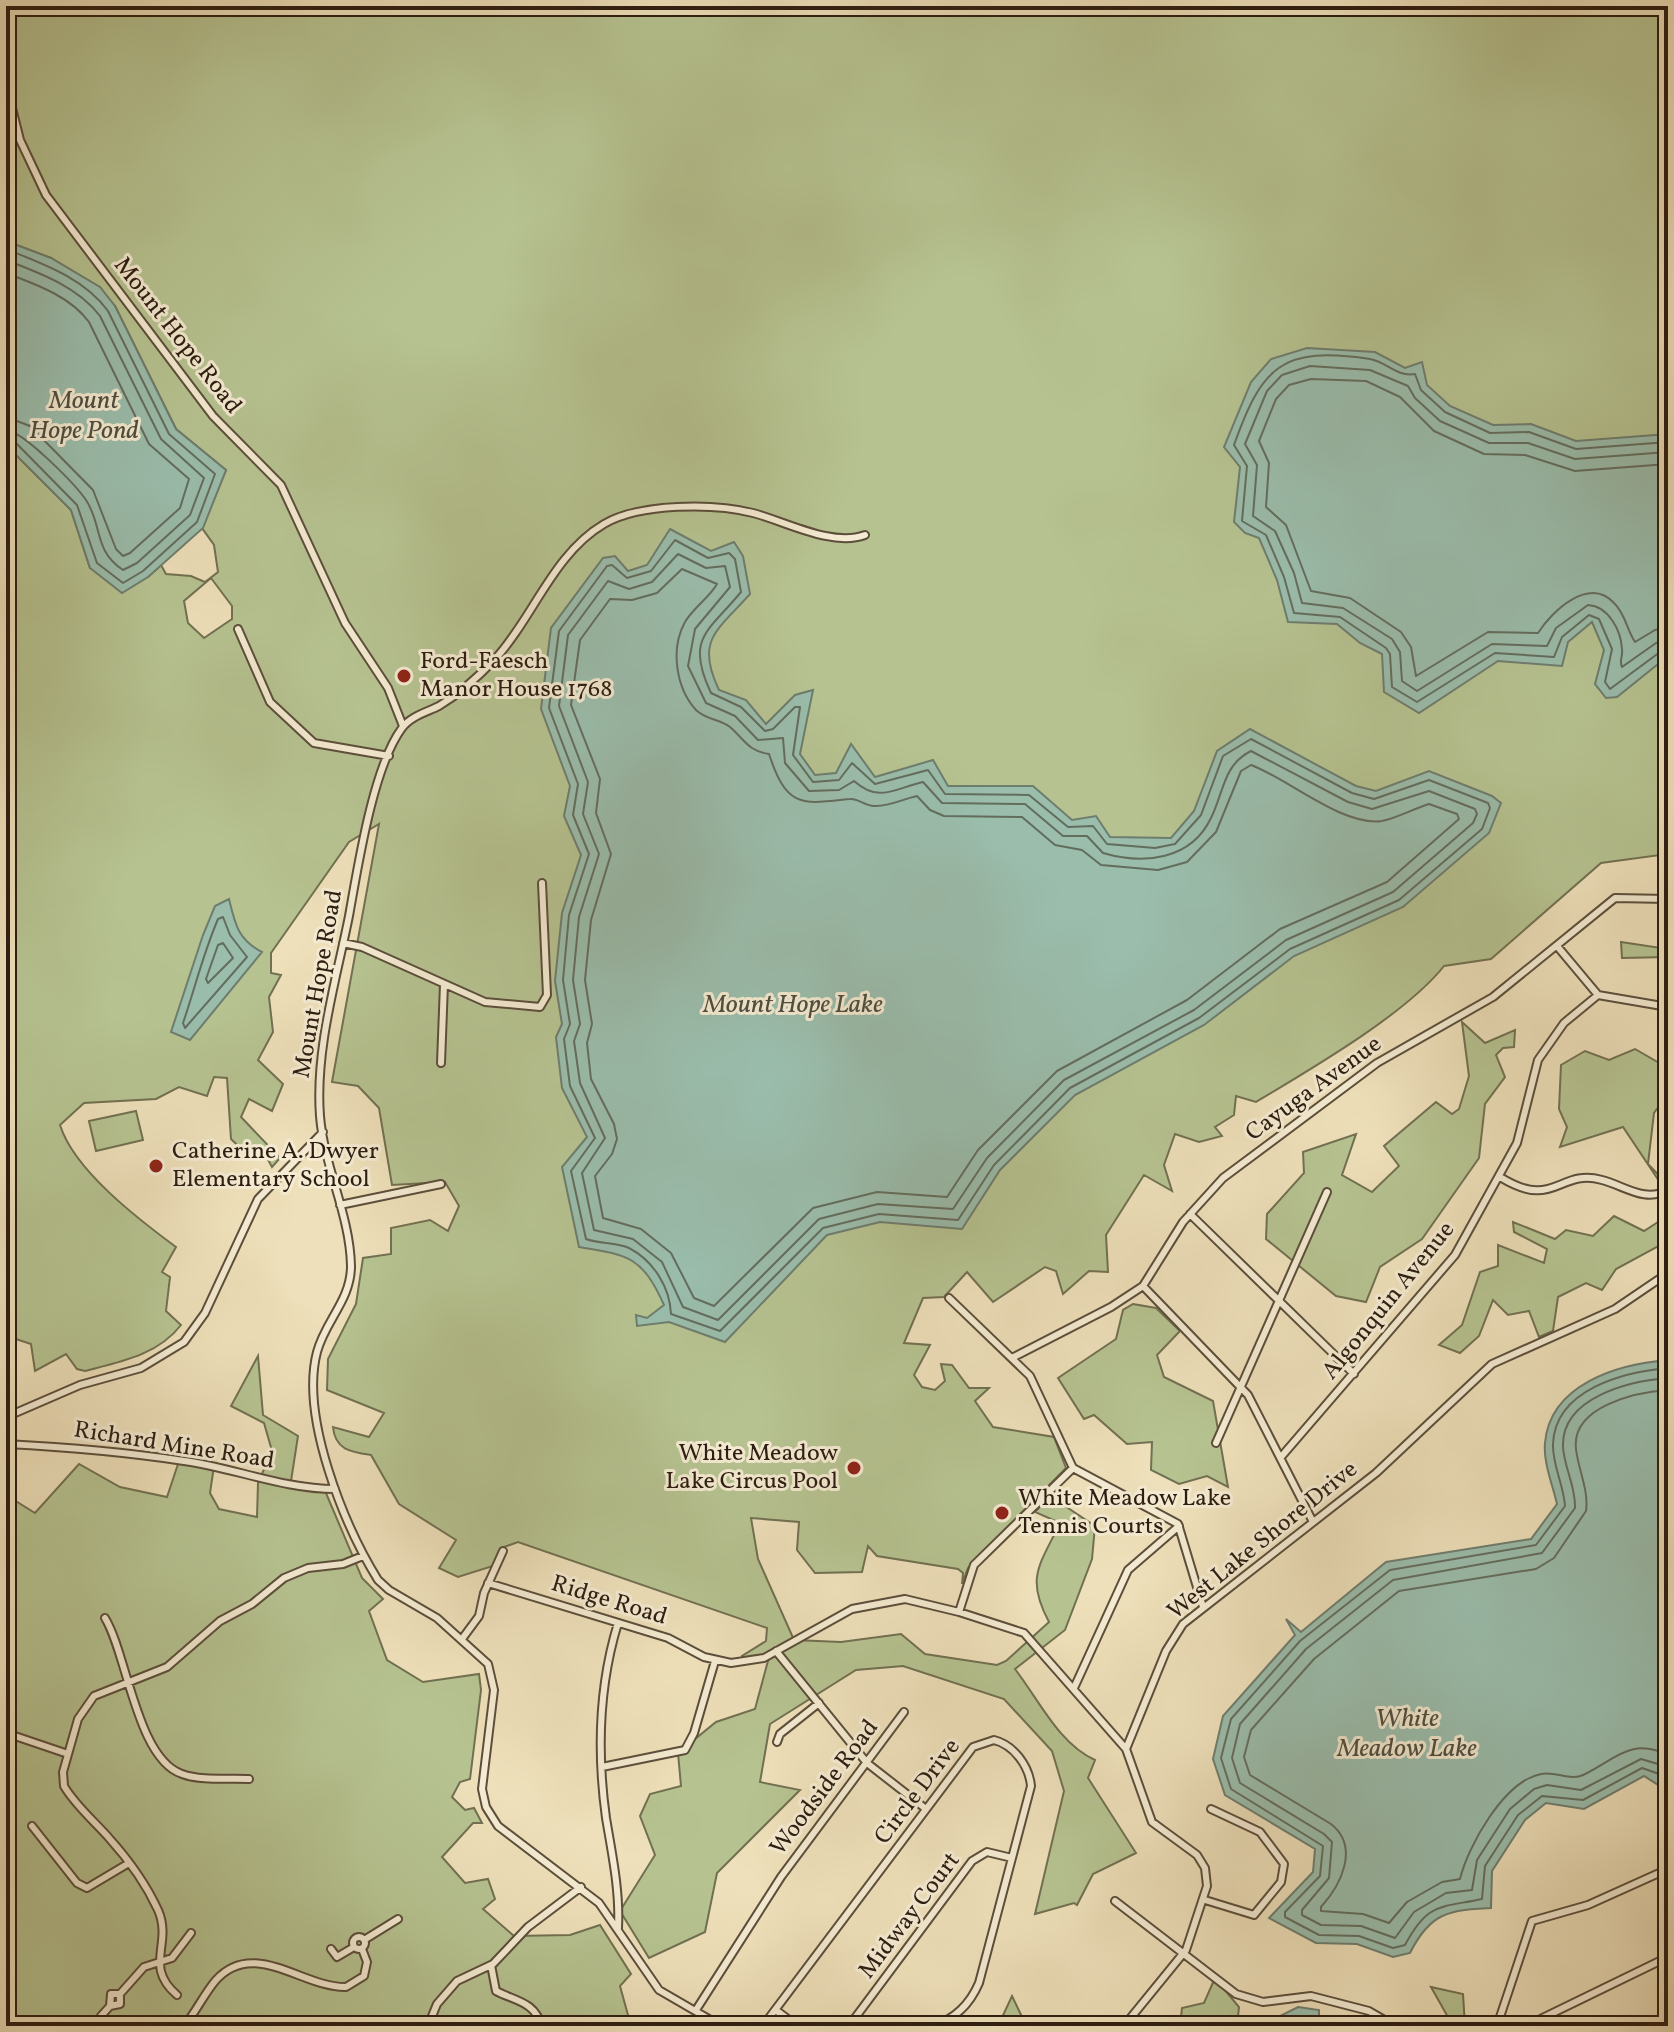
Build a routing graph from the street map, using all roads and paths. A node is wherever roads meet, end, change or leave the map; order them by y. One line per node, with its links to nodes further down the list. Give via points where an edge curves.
1 (6, 84): 4 (street, Mount Hope Road, via 20,140 46,195 213,416 281,485 345,623 388,688)
2 (865, 535): 4 (street, via 845,539 750,512 708,507 657,510 605,523 559,566 495,659 441,705)
3 (238, 629): 5 (street, via 270,702 314,743)
4 (403, 726): 5 (street, Mount Hope Road)
5 (389, 756): 8 (street, Mount Hope Road, via 365,830)
6 (542, 883): 10 (street, via 546,1001 540,1007 503,1007)
7 (1668, 899): 9 (street, Cayuga Avenue, via 1615,898)
8 (343, 943): 10 (street); 14 (street, Mount Hope Road, via 320,1067)
9 (1557, 946): 11 (street); 20 (street, Cayuga Avenue, via 1493,997 1361,1075 1223,1178)
10 (444, 984): 13 (street)
11 (1598, 995): 12 (street); 15 (street, Algonquin Avenue, via 1564,1023 1538,1060 1521,1132)
12 (1668, 1007)
13 (441, 1063)
14 (323, 1132): 19 (street, Mount Hope Road); 28 (street, via 258,1199 205,1313 184,1342 141,1368 80,1385)
15 (1500, 1177): 17 (street, via 1535,1193 1592,1178 1647,1196); 26 (street, Algonquin Avenue, via 1455,1255)
16 (441, 1184): 19 (street)
17 (1668, 1190)
18 (1327, 1192): 24 (street)
19 (340, 1205): 33 (street, Mount Hope Road, via 350,1278 319,1345 314,1374 317,1417)
20 (1190, 1214): 22 (street, Cayuga Avenue); 24 (street)
21 (1668, 1273): 34 (street, West Lake Shore Drive, via 1615,1309 1498,1360 1376,1473)
22 (1143, 1286): 25 (street, Cayuga Avenue); 27 (street)
23 (949, 1298): 25 (street)
24 (1279, 1300): 26 (street); 27 (street)
25 (1012, 1358): 32 (street, via 1035,1385)
26 (1354, 1374): 31 (street, Algonquin Avenue)
27 (1241, 1386): 29 (street); 31 (street)
28 (6, 1417)
29 (1216, 1443)
30 (6, 1444): 33 (street, Richard Mine Road, via 186,1461 244,1476)
31 (1281, 1457): 34 (street)
32 (1073, 1468): 35 (street); 40 (street, via 974,1565)
33 (335, 1489): 37 (street, Mount Hope Road)
34 (1313, 1522): 39 (street, West Lake Shore Drive)
35 (1179, 1526): 39 (street); 47 (street, via 1128,1570)
36 (503, 1551): 38 (street)
37 (363, 1556): 43 (street, Mount Hope Road, via 383,1586 429,1611); 46 (street, via 284,1578 220,1621 167,1667)
38 (488, 1583): 42 (street, Ridge Road); 43 (street, via 479,1616)
39 (1203, 1607): 52 (street, West Lake Shore Drive, via 1175,1633)
40 (959, 1612): 44 (street, via 905,1599 852,1609); 47 (street, via 1024,1633)
41 (105, 1618): 46 (street, via 116,1637)
42 (618, 1623): 45 (street, Ridge Road, via 668,1638); 55 (street, via 606,1671)
43 (462, 1639): 63 (street, Mount Hope Road, via 488,1664 493,1682 482,1780 486,1807 505,1834)
44 (776, 1651): 45 (street, via 754,1662); 48 (street)
45 (715, 1661): 55 (street, via 685,1750)
46 (127, 1682): 53 (street, via 104,1689 85,1706); 56 (street, via 139,1719 173,1771)
47 (1074, 1688): 52 (street)
48 (819, 1703): 51 (street); 54 (street)
49 (904, 1712): 54 (street, Woodside Road)
50 (6, 1733): 53 (street)
51 (777, 1742)
52 (1126, 1749): 64 (street, via 1152,1822 1201,1861 1207,1879)
53 (68, 1754): 61 (street, via 63,1779 70,1796)
54 (867, 1763): 57 (street); 80 (street, Woodside Road, via 775,1885)
55 (602, 1767): 69 (street)
56 (249, 1779)
57 (926, 1809): 60 (street, Circle Drive, via 973,1747 987,1740 1004,1742 1025,1766 1031,1786); 81 (street, Circle Drive)
58 (1211, 1809): 64 (street, via 1260,1832 1284,1864 1281,1882 1254,1915)
59 (32, 1826): 61 (street, via 77,1883 87,1888)
60 (1012, 1858): 83 (street, Midway Court, via 987,1852 972,1861); 92 (street, Circle Drive, via 974,1996 952,2018)
61 (129, 1863): 77 (street, via 159,1913)
62 (1668, 1869): 95 (street, via 1588,1905 1532,1921)
63 (581, 1887): 69 (street, Mount Hope Road); 78 (street, via 528,1927)
64 (1205, 1900): 75 (street)
65 (1115, 1901): 75 (street)
66 (376, 1919): 68 (street)
67 (398, 1919): 68 (street)
68 (382, 1929): 71 (street)
69 (618, 1929): 80 (street, Mount Hope Road, via 651,1983)
70 (191, 1933): 77 (street, via 172,1958)
71 (364, 1940): 72 (street, via 355,1938); 74 (street)
72 (354, 1947): 73 (street, via 337,1957); 74 (street)
73 (331, 1949)
74 (362, 1949): 84 (street, via 367,1962 364,1976 346,1987 261,1963 238,1965 216,1980)
75 (1184, 1953): 93 (street); 94 (street, via 1236,1994 1263,2002 1311,1996 1369,2011)
76 (1668, 1957): 96 (street)
77 (159, 1964): 79 (street, via 165,1985); 82 (street, via 144,1967 120,1994 120,2004)
78 (491, 1965): 85 (street, via 447,1990); 86 (street, via 496,1991 525,2002 539,2015)
79 (177, 1995)
80 (696, 2010): 87 (street, Mount Hope Road)
81 (777, 2011): 88 (street, Circle Drive); 89 (street)
82 (101, 2016)
83 (857, 2017): 90 (street, Midway Court); 91 (street)
84 (184, 2026)
85 (428, 2026)
86 (541, 2026)
87 (721, 2026)
88 (763, 2026)
89 (797, 2026)
90 (849, 2026)
91 (869, 2026)
92 (933, 2026)
93 (1124, 2026)
94 (1395, 2026)
95 (1497, 2026)
96 (1526, 2026)

